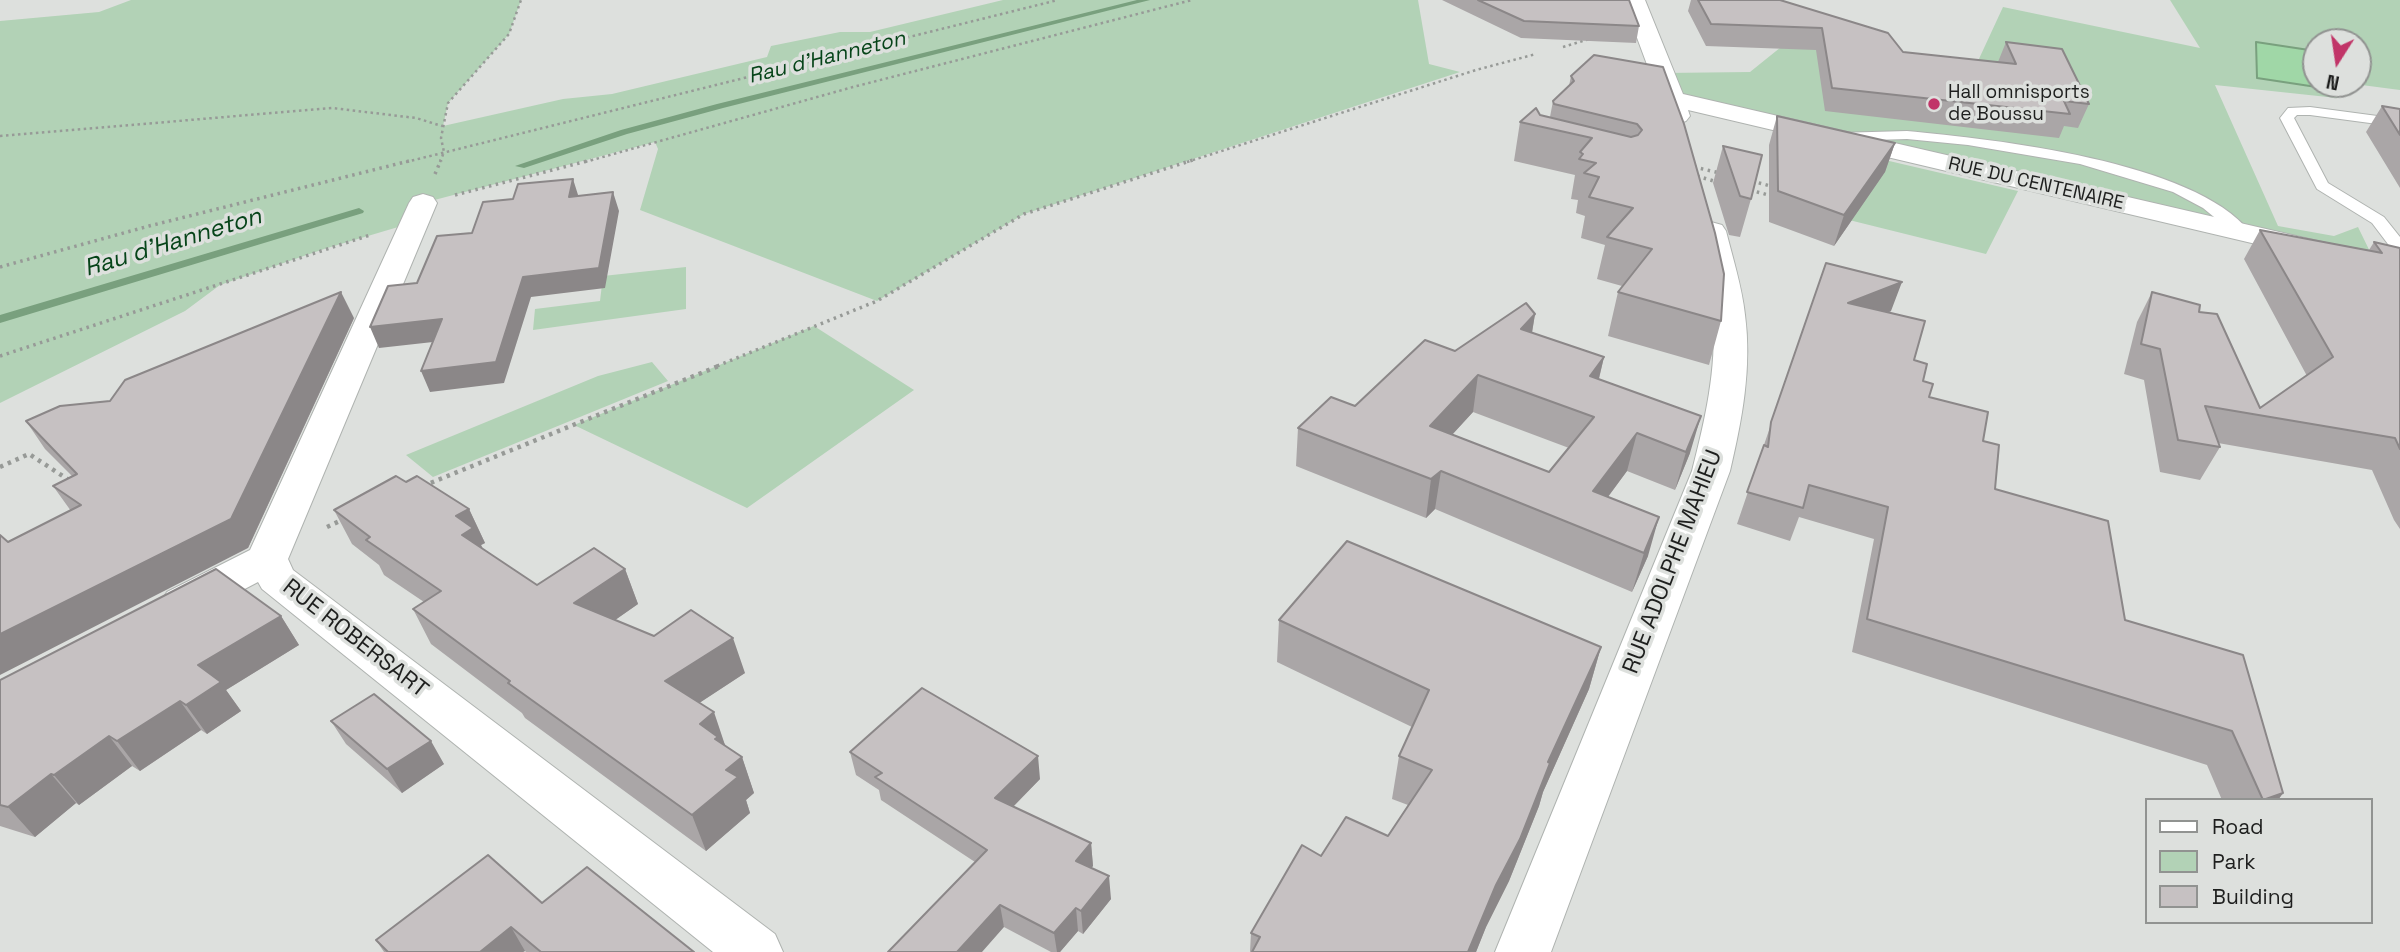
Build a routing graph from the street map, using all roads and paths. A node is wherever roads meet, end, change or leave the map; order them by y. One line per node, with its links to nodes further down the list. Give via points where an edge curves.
1 (521, 0): 9 (path, via 509,34 448,103)
2 (1058, 0): 11 (path)
3 (1192, 0): 16 (path, via 840,90)
4 (1640, 12): 5 (path); 7 (street, RUE ADOLPHE MAHIEU)
5 (1563, 47)
6 (1536, 54): 23 (path, via 1024,214 877,301)
7 (1672, 99): 19 (street, RUE DU CENTENAIRE); 28 (street, RUE ADOLPHE MAHIEU, via 1708,175 1730,317 1730,372 1721,433 1711,471)
8 (2400, 123): 17 (lane, via 2310,111 2293,111 2287,118 2322,186 2378,220)
9 (442, 126): 10 (path, via 416,118 332,108); 11 (path)
10 (0, 136)
11 (444, 152): 18 (path)
12 (1748, 180): 14 (path)
13 (1742, 189): 15 (path)
14 (1785, 190)
15 (1779, 198)
16 (419, 212): 20 (path, via 324,249); 25 (street, RUE ROBERSART)
17 (2400, 248)
18 (0, 267)
19 (2400, 269)
20 (0, 356)
21 (0, 467): 22 (path, via 29,454)
22 (75, 484)
23 (421, 487)
24 (344, 519): 25 (path)
25 (267, 559): 26 (street); 27 (street, RUE ROBERSART, via 277,579)
26 (143, 624)
27 (755, 952)
28 (1523, 952)

